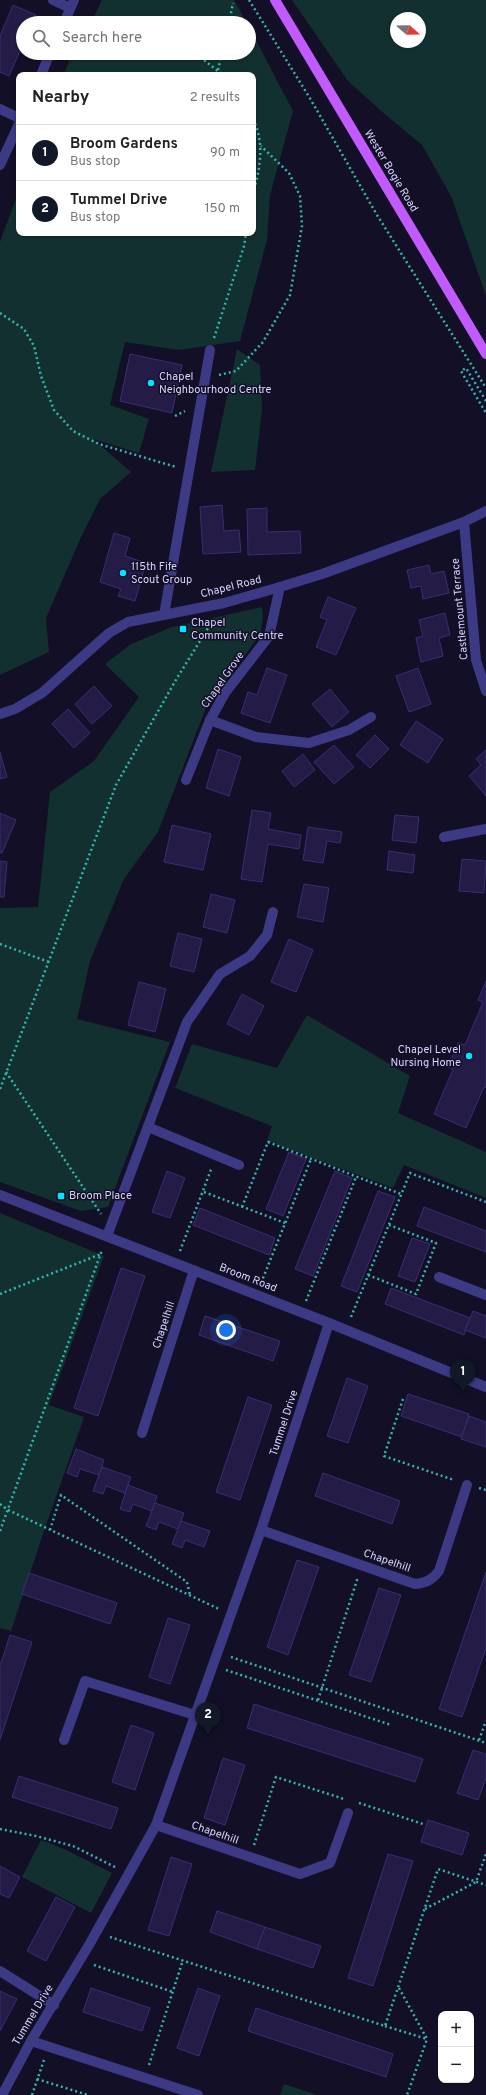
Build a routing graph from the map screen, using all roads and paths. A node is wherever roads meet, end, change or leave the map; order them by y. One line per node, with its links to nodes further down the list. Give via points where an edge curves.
1 (53, 0): 5 (street)
2 (249, 0): 25 (path, via 311,100 377,215)
3 (275, 0): 23 (main road, Wester Bogie Road)
4 (233, 3): 7 (path)
5 (72, 4): 6 (street)
6 (67, 16)
7 (230, 16)
8 (47, 60): 12 (street)
9 (204, 60): 11 (path)
10 (220, 60): 11 (path)
11 (218, 70)
12 (42, 72)
13 (0, 109): 14 (street)
14 (16, 117)
15 (256, 129): 17 (path)
16 (16, 130): 18 (street)
17 (261, 146): 19 (path, via 260,172); 24 (path, via 289,173 300,196 302,226 290,295 262,342 236,372)
18 (0, 165)
19 (256, 185)
20 (245, 236): 22 (path)
21 (0, 313): 28 (path, via 24,329 34,346 41,376 54,410 73,431 99,444)
22 (210, 350): 24 (street)
23 (486, 354)
24 (205, 378): 33 (street)
25 (486, 388)
26 (486, 401): 27 (path, via 466,368 461,371)
27 (486, 413)
28 (179, 467)
29 (486, 511): 30 (street, Chapel Road)
30 (464, 522): 31 (street, Chapel Road); 34 (street, Castlemount Terrace, via 476,660)
31 (280, 587): 32 (street, Chapel Road); 37 (street, Chapel Grove, via 269,636 225,693)
32 (224, 603): 33 (street, Chapel Road); 43 (path, via 176,678 116,785)
33 (164, 615): 35 (street, Chapel Road, via 128,622 109,633 42,693 15,709)
34 (486, 692)
35 (0, 714)
36 (371, 717): 37 (street, Chapel Grove, via 349,730 310,743 256,737)
37 (210, 720): 38 (street, Chapel Grove)
38 (186, 780)
39 (486, 828): 40 (street)
40 (444, 837)
41 (273, 912): 46 (street, via 267,935 250,956 220,974 187,1022)
42 (0, 944): 43 (path)
43 (49, 962): 44 (path)
44 (6, 1071): 45 (path); 58 (path)
45 (0, 1089)
46 (148, 1127): 47 (street); 58 (street)
47 (216, 1156): 49 (street); 51 (path)
48 (310, 1159): 50 (path); 55 (path, via 268,1142); 56 (path)
49 (239, 1165)
50 (356, 1177): 52 (path); 67 (path)
51 (204, 1192): 55 (path); 60 (path)
52 (401, 1194): 54 (path, via 410,1172); 57 (path)
53 (0, 1195): 58 (street, Broom Road)
54 (486, 1202)
55 (242, 1207): 56 (path)
56 (285, 1223): 65 (path)
57 (389, 1225): 62 (path); 62 (path, via 436,1243 416,1294)
58 (109, 1232): 59 (path); 60 (street, Broom Road)
59 (101, 1254): 64 (path); 76 (path)
60 (176, 1263): 61 (street, Broom Road)
61 (194, 1270): 65 (street, Broom Road); 72 (street, Chapelhill)
62 (368, 1275): 69 (path)
63 (438, 1277): 66 (street)
64 (0, 1294)
65 (256, 1294): 67 (street, Broom Road)
66 (486, 1295)
67 (302, 1312): 68 (street, Broom Road)
68 (329, 1322): 69 (street, Broom Road); 78 (street, Tummel Drive)
69 (346, 1329): 70 (street, Broom Road)
70 (486, 1387)
71 (403, 1399): 73 (path, via 384,1456)
72 (142, 1432)
73 (467, 1485): 74 (path); 80 (street, Chapelhill, via 439,1572 434,1578 415,1584)
74 (486, 1490)
75 (0, 1504): 76 (path)
76 (8, 1510): 77 (path); 79 (path)
77 (50, 1530): 81 (path); 81 (path, via 61,1495 187,1582)
78 (261, 1530): 80 (street, Chapelhill); 82 (street, Tummel Drive)
79 (0, 1531)
80 (362, 1566): 85 (path)
81 (190, 1595): 82 (path)
82 (231, 1615): 83 (street, Tummel Drive)
83 (217, 1653): 84 (street, Tummel Drive); 85 (path)
84 (213, 1665): 86 (path); 87 (street, Tummel Drive)
85 (322, 1688): 86 (path); 91 (path)
86 (318, 1700): 89 (path)
87 (195, 1715): 90 (street, via 85,1681); 97 (street, Tummel Drive)
88 (486, 1721): 91 (path)
89 (391, 1725)
90 (64, 1740)
91 (479, 1740): 92 (path)
92 (486, 1743)
93 (345, 1799): 100 (path, via 276,1777)
94 (352, 1801): 96 (path)
95 (348, 1813): 100 (street, Chapelhill, via 330,1863 300,1874)
96 (423, 1824)
97 (156, 1825): 100 (street, Chapelhill); 101 (street, Tummel Drive)
98 (0, 1830): 101 (path, via 73,1846)
99 (486, 1854): 102 (path)
100 (250, 1857)
101 (130, 1874): 105 (street, Tummel Drive)
102 (476, 1882): 103 (path); 104 (path); 104 (path, via 438,1869)
103 (486, 1885)
104 (424, 1910): 109 (path)
105 (96, 1933): 106 (street, Tummel Drive); 107 (path)
106 (80, 1960): 110 (path); 111 (street, Tummel Drive)
107 (183, 1960): 110 (path); 112 (path)
108 (0, 1971): 111 (street)
109 (398, 1988): 112 (path); 113 (path)
110 (173, 1992): 116 (path)
111 (54, 2005): 114 (street, Tummel Drive)
112 (385, 2026): 113 (path)
113 (427, 2039): 122 (path)
114 (31, 2041): 115 (street); 118 (street, Tummel Drive)
115 (48, 2046): 116 (street); 117 (path)
116 (145, 2078): 121 (street)
117 (37, 2079): 119 (path); 120 (path)
118 (2, 2095)
119 (32, 2095)
120 (88, 2095)
121 (198, 2095)
122 (407, 2095)

